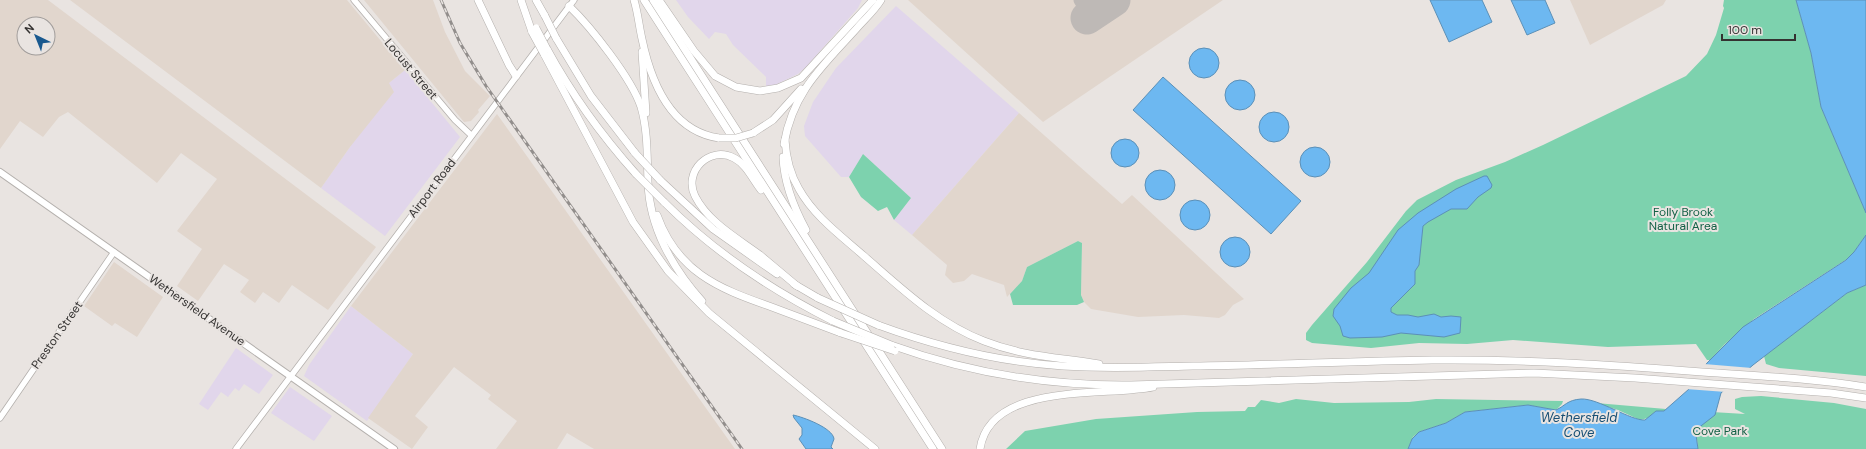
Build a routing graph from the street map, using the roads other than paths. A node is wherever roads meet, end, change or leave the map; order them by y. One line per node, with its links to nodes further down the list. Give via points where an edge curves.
1 (354, 0): 19 (main road, Locust Street, via 455,120)
2 (478, 0): 17 (highway)
3 (521, 0): 15 (highway, bridge)
4 (536, 0): 25 (highway, bridge, via 591,96 635,153 660,180 724,238)
5 (634, 0): 14 (highway)
6 (644, 0): 24 (highway)
7 (652, 0): 24 (highway)
8 (659, 0): 13 (highway, via 711,71 727,84 754,91 778,88 798,79)
9 (865, 0): 13 (highway)
10 (873, 0): 13 (highway)
11 (881, 0): 16 (highway)
12 (572, 3): 17 (main road, Airport Road); 18 (highway, via 631,86 641,107)
13 (853, 20)
14 (642, 40): 16 (highway, bridge, via 655,82 667,106 694,130 719,138 740,137 753,133 773,120); 18 (highway)
15 (545, 51): 26 (highway, via 625,209 650,248 694,300); 27 (highway, bridge, via 594,123 636,174 703,238 744,269 790,298)
16 (819, 70): 20 (highway, via 795,106 788,122)
17 (516, 76): 19 (main road, Airport Road)
18 (645, 129): 22 (highway)
19 (471, 135): 29 (main road, Airport Road)
20 (785, 140): 24 (highway, via 784,165 790,192 814,244); 28 (highway, via 788,164 794,179 813,209 932,313 975,338 1017,352)
21 (0, 172): 23 (main road, Wethersfield Avenue)
22 (648, 172): 26 (highway, via 653,217 674,265 702,301); 27 (highway, bridge, via 655,210 664,230 677,251 698,274 734,294 890,351)
23 (114, 252): 29 (main road, Wethersfield Avenue); 33 (main road, Preston Street)
24 (820, 266): 25 (highway, via 803,252 739,161 718,154 702,160 695,169 692,182 694,195 702,206 720,225); 37 (highway); 38 (highway)
25 (797, 286): 28 (highway, bridge, via 878,325 937,345 997,358 1065,366)
26 (752, 348): 36 (highway)
27 (893, 348): 30 (highway, via 965,368 1040,381 1093,385)
28 (1120, 367): 31 (highway, via 1487,360 1567,362)
29 (291, 376): 34 (main road, Airport Road); 35 (main road, Wethersfield Avenue)
30 (1172, 383): 32 (highway, via 1507,373 1572,374); 39 (highway, via 1143,390 1048,396 1026,402 1008,411 993,423 985,434)
31 (1866, 387)
32 (1866, 398)
33 (0, 418)
34 (236, 449)
35 (394, 449)
36 (875, 449)
37 (934, 449)
38 (942, 449)
39 (980, 449)

